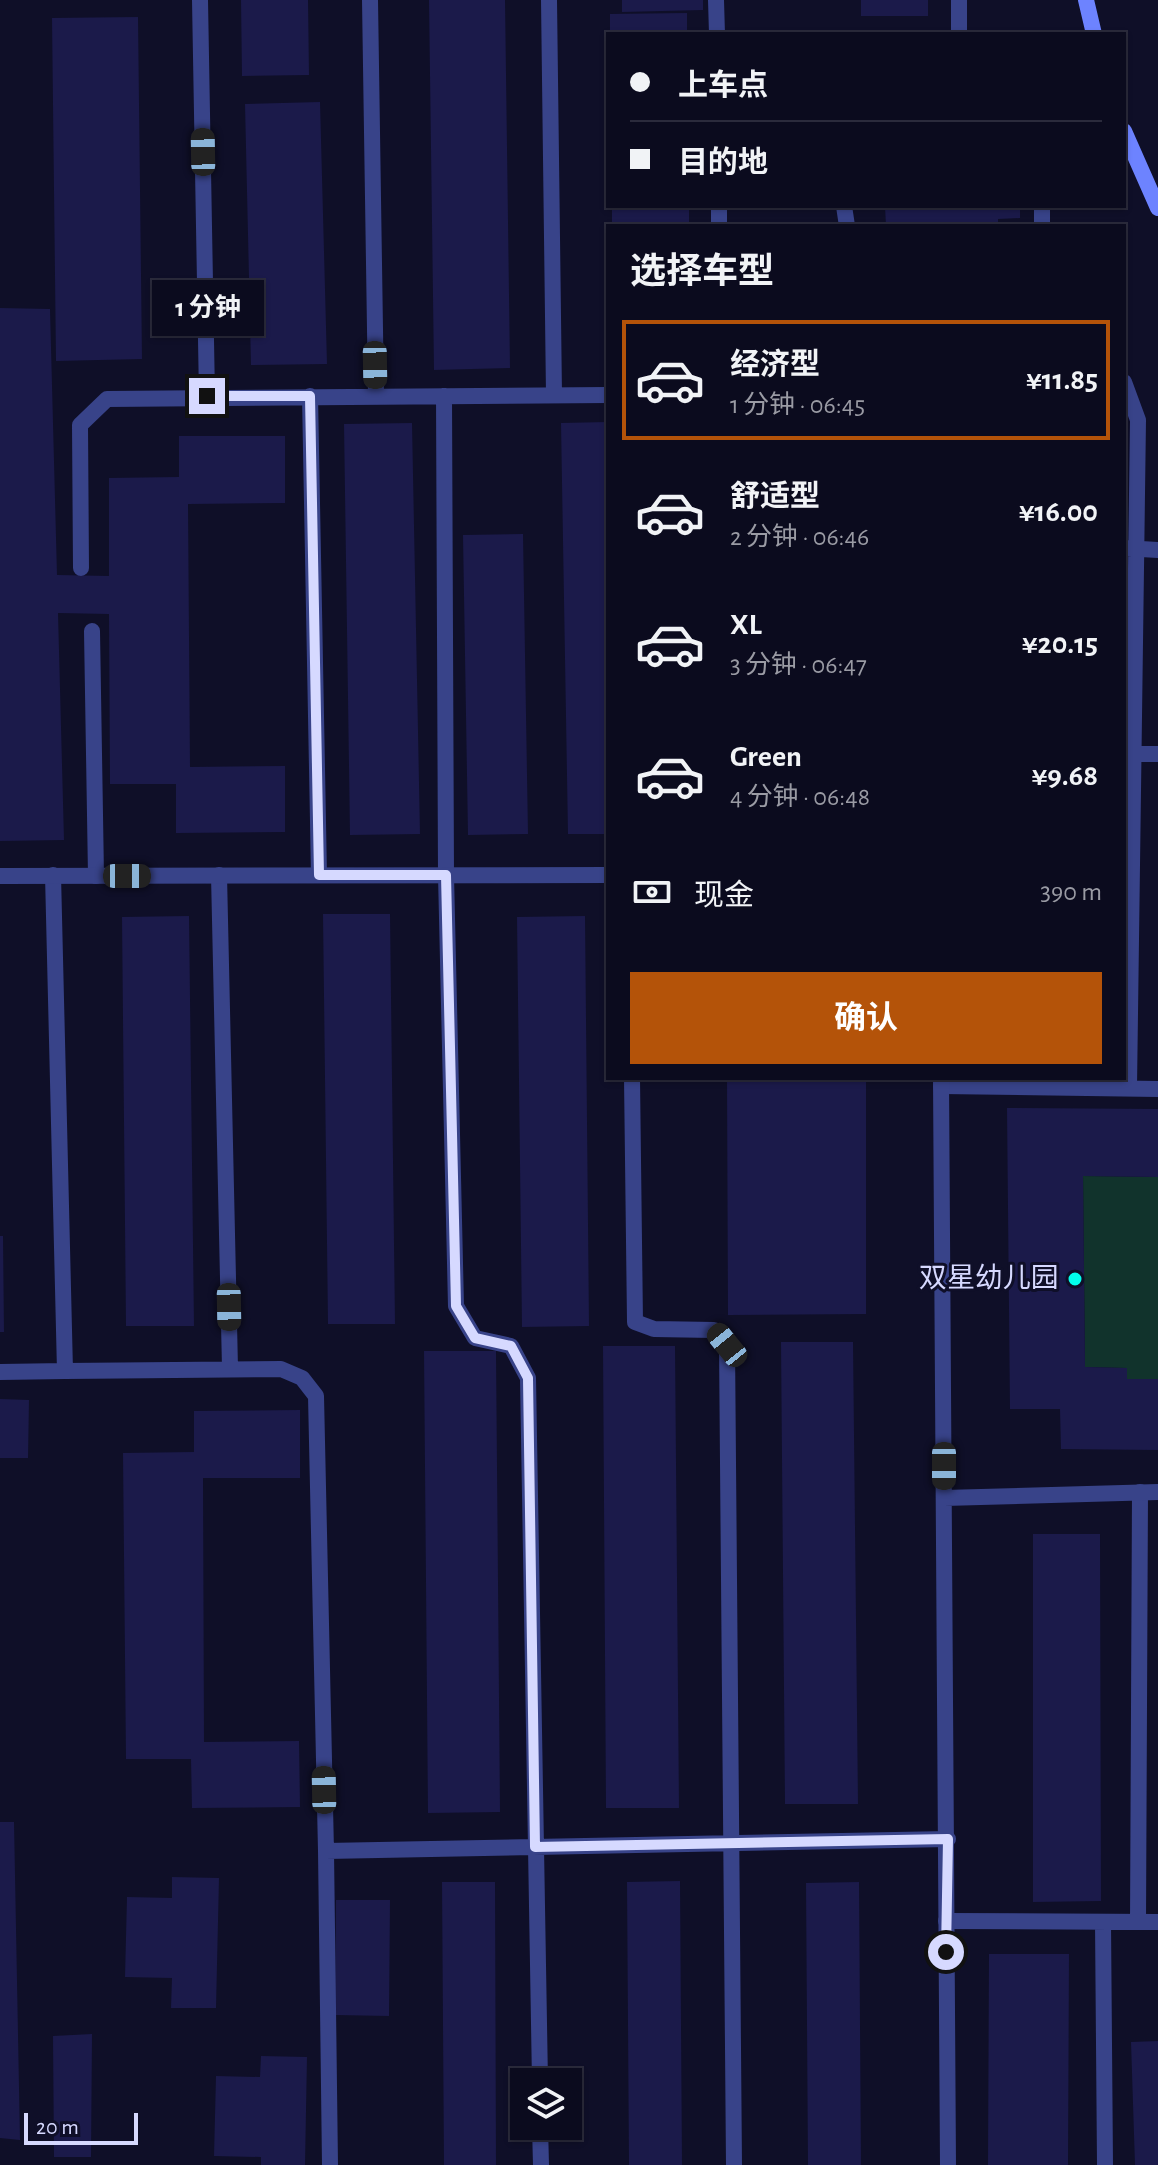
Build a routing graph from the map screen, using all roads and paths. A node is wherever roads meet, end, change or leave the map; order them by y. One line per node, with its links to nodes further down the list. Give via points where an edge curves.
1 (200, 0): 16 (street)
2 (370, 0): 13 (street)
3 (549, 0): 14 (street)
4 (716, 0): 7 (street)
5 (959, 0): 8 (street)
6 (1086, 0): 9 (street)
7 (717, 32)
8 (959, 32)
9 (1094, 32)
10 (1126, 136): 11 (street)
11 (1158, 208)
12 (1126, 387): 19 (street, via 1138,420)
13 (376, 395): 17 (street); 18 (street)
14 (554, 395): 15 (street); 18 (street)
15 (606, 395)
16 (207, 396): 17 (street); 21 (street, via 107,399 80,425)
17 (310, 396): 27 (street)
18 (444, 396): 28 (street)
19 (1130, 548): 20 (street); 23 (street)
20 (1158, 550)
21 (81, 568)
22 (92, 631): 31 (street)
23 (1133, 754): 24 (street); 34 (street)
24 (1158, 754)
25 (53, 875): 30 (street); 31 (street); 37 (street)
26 (219, 875): 27 (street); 31 (street); 36 (street)
27 (319, 875): 28 (street)
28 (446, 875): 29 (street); 44 (street, via 456,1306 475,1338 511,1346 528,1378)
29 (606, 875)
30 (0, 876)
31 (96, 876)
32 (632, 1080): 43 (street, via 635,1322 654,1329 714,1330 727,1345)
33 (941, 1082): 34 (street); 41 (street)
34 (1129, 1088): 35 (street)
35 (1158, 1089)
36 (230, 1368): 37 (street); 45 (street, via 281,1369 302,1378 316,1396)
37 (65, 1371): 38 (street)
38 (0, 1372)
39 (1140, 1492): 40 (street); 41 (street); 48 (street)
40 (1158, 1492)
41 (944, 1498): 42 (street)
42 (948, 1839): 43 (street); 46 (street)
43 (730, 1844): 44 (street); 54 (street)
44 (535, 1847): 45 (street); 50 (street)
45 (326, 1851): 52 (street)
46 (946, 1921): 47 (street); 55 (street)
47 (1103, 1922): 48 (street); 56 (street)
48 (1138, 1922): 49 (street)
49 (1158, 1922)
50 (540, 2068)
51 (540, 2140): 53 (street)
52 (330, 2165)
53 (541, 2165)
54 (734, 2165)
55 (948, 2165)
56 (1105, 2165)

